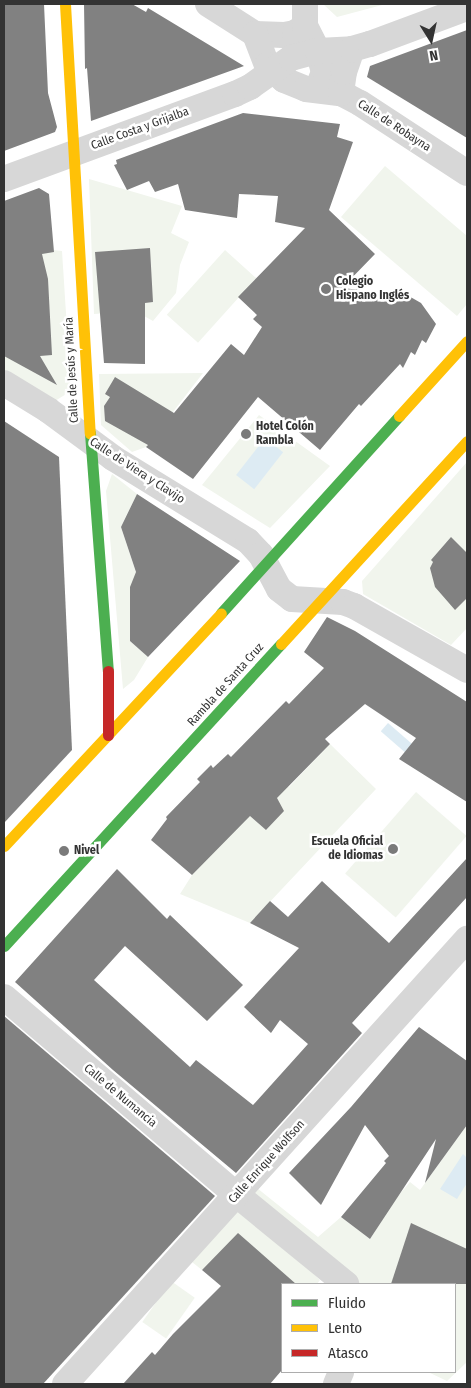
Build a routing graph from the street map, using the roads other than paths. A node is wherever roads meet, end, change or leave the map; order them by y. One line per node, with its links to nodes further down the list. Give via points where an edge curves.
1 (65, 4): 10 (main road, Calle de Jesús y María)
2 (208, 4): 5 (street)
3 (467, 8): 6 (street)
4 (305, 15): 5 (street, via 295,33 284,36); 7 (street)
5 (255, 34): 8 (street)
6 (352, 49): 7 (street); 9 (street, via 344,72)
7 (318, 51): 8 (street, Calle Costa y Grijalba, via 291,58); 9 (street)
8 (273, 71): 9 (street, Calle de Robayna, via 294,86); 10 (street, Calle Costa y Grijalba, via 235,94)
9 (329, 92): 11 (street, Calle de Robayna, via 360,103)
10 (73, 154): 12 (street, Calle Costa y Grijalba); 16 (main road, Calle de Jesús y María)
11 (467, 173)
12 (4, 179)
13 (467, 341): 17 (main road)
14 (4, 383): 16 (street, Calle de Viera y Clavijo, via 48,410)
15 (467, 441): 18 (main road, Rambla de Santa Cruz)
16 (90, 442): 17 (street, Calle de Viera y Clavijo, via 248,541); 20 (main road, Calle de Jesús y María, via 109,688)
17 (266, 563): 18 (street, Calle de Viera y Clavijo, via 283,593 298,601); 20 (main road)
18 (321, 601): 19 (street, Calle de Viera y Clavijo, via 354,606); 23 (main road, Rambla de Santa Cruz)
19 (467, 670)
20 (108, 735): 21 (main road)
21 (4, 846)
22 (467, 939): 25 (street, Calle Enrique Wolfson)
23 (4, 946)
24 (4, 996): 25 (street, Calle de Numancia)
25 (237, 1195): 26 (street, Calle de Numancia); 27 (street, Calle Enrique Wolfson)
26 (345, 1283)
27 (65, 1384)

